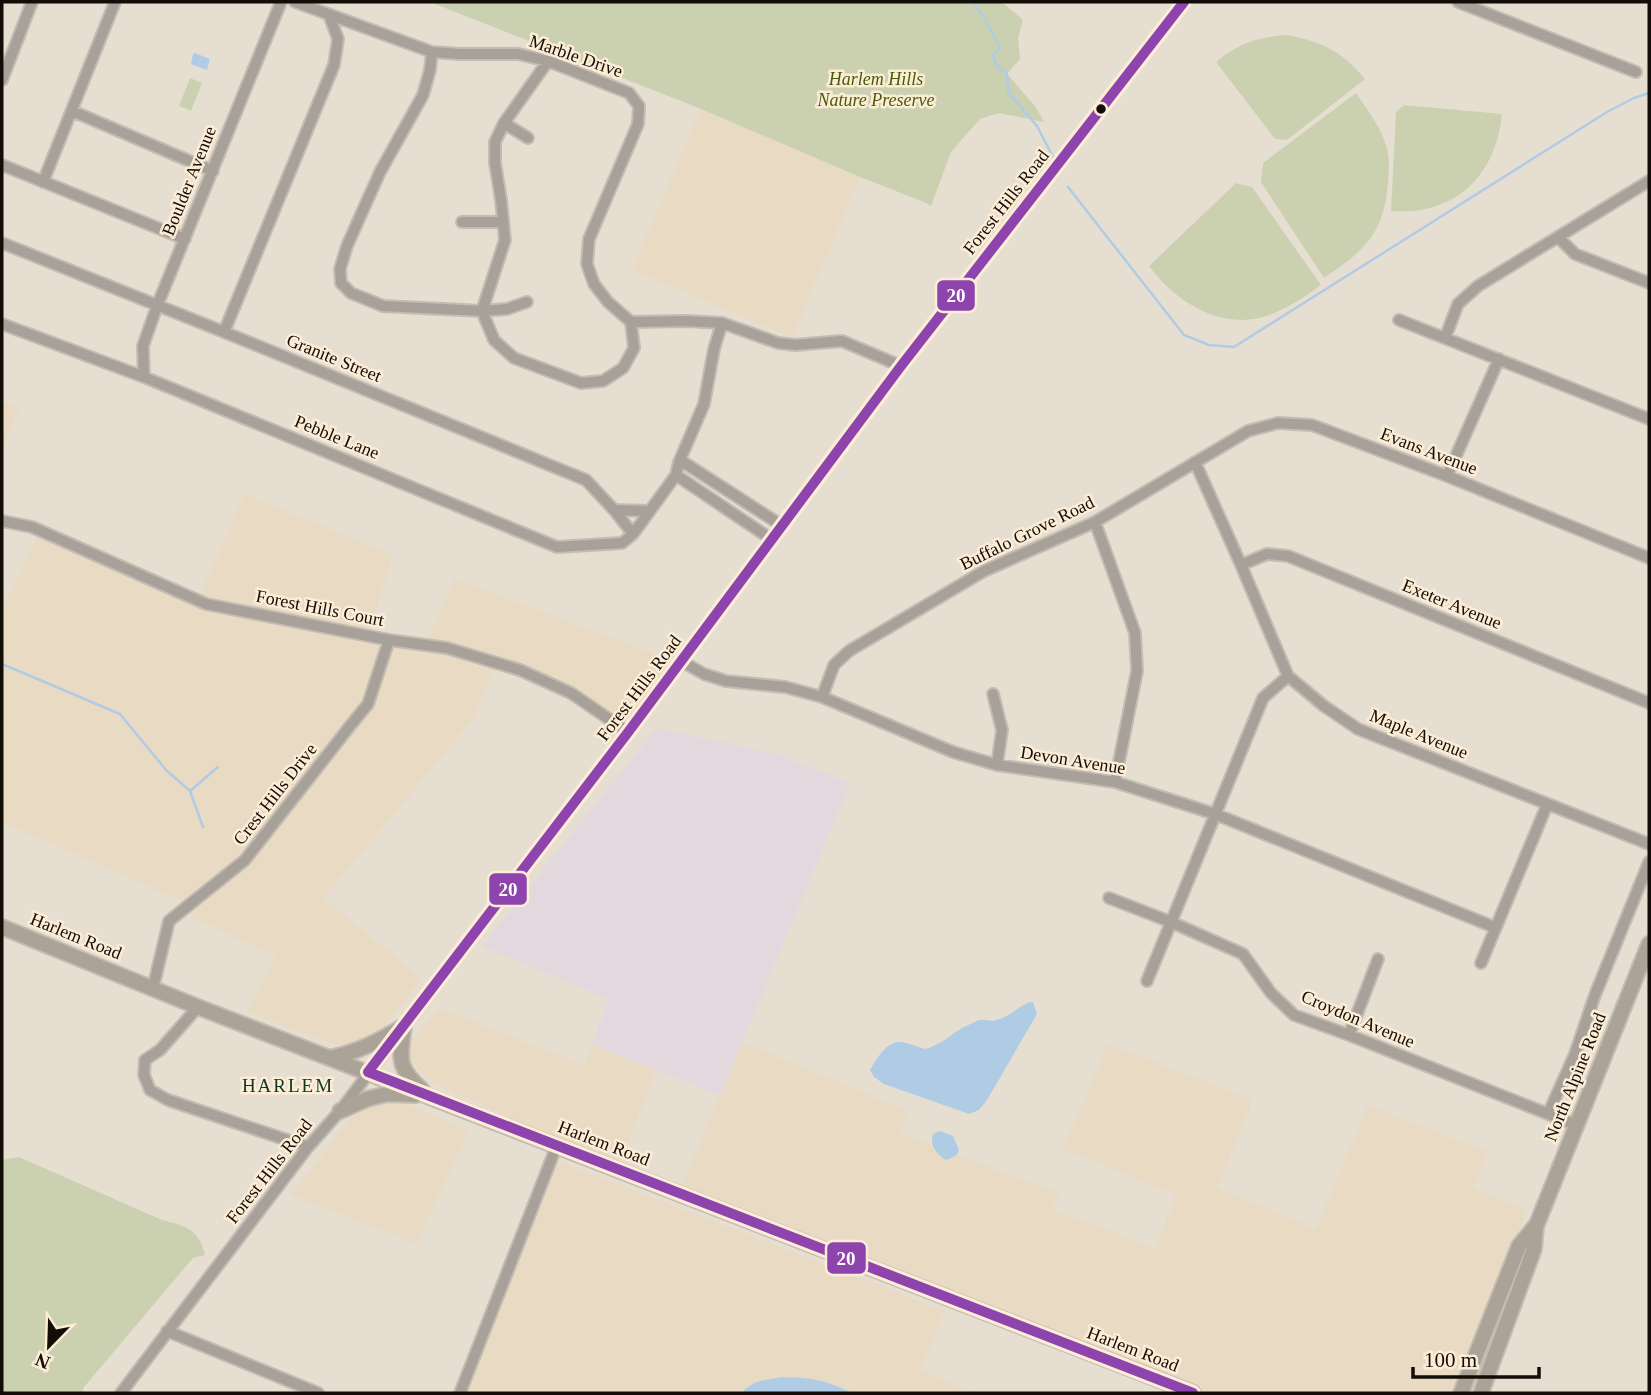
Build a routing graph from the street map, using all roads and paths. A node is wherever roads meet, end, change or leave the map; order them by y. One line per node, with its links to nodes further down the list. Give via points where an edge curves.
1 (32, 2): 12 (street)
2 (115, 2): 13 (street)
3 (281, 2): 17 (street, Boulder Avenue)
4 (295, 2): 8 (street, Marble Drive)
5 (1184, 2): 36 (street, Forest Hills Road)
6 (1458, 2): 7 (street)
7 (1473, 5): 11 (street)
8 (329, 15): 9 (street, Marble Drive); 33 (street, via 338,39 334,65)
9 (432, 52): 10 (street, Marble Drive, via 518,54); 28 (street, via 423,95 380,172 347,246 341,283 351,293 383,306)
10 (548, 61): 14 (street); 30 (street, Marble Drive, via 629,93 639,106 638,124 589,239 587,264 594,284)
11 (1636, 72)
12 (2, 80)
13 (72, 111): 17 (street); 18 (street)
14 (504, 123): 15 (street); 21 (street, via 495,142)
15 (528, 138)
16 (2, 165): 18 (street)
17 (213, 171): 23 (street, Boulder Avenue)
18 (43, 181): 23 (street)
19 (1649, 181): 22 (street)
20 (462, 222): 21 (street)
21 (503, 222): 28 (street, via 505,240)
22 (1558, 237): 25 (street, via 1576,254); 34 (street, via 1478,286 1458,304)
23 (185, 239): 27 (street, Boulder Avenue)
24 (2, 243): 27 (street, Granite Street)
25 (1649, 284)
26 (527, 302): 28 (street)
27 (157, 306): 33 (street, Granite Street); 37 (street, Boulder Avenue, via 144,346)
28 (482, 311): 30 (street, via 494,340 514,358 581,383 603,381 623,368 634,348)
29 (1399, 320): 34 (street)
30 (631, 322): 31 (street)
31 (722, 323): 36 (street, via 778,343 842,341); 39 (street, via 704,404)
32 (2, 324): 37 (street, Pebble Lane)
33 (224, 332): 43 (street, Granite Street, via 586,480)
34 (1445, 338): 35 (street)
35 (1499, 359): 38 (street); 42 (street)
36 (901, 366): 47 (street, Forest Hills Road)
37 (145, 377): 48 (street, Pebble Lane, via 557,547 622,543)
38 (1649, 419)
39 (680, 460): 41 (street); 47 (street)
40 (1195, 462): 42 (street, Evans Avenue, via 1248,431 1278,423 1312,425); 46 (street, Buffalo Grove Road); 51 (street, Maple Avenue)
41 (676, 475): 44 (street); 49 (street)
42 (1447, 476): 50 (street, Evans Avenue)
43 (614, 510): 44 (street); 48 (street, Granite Street)
44 (649, 511): 48 (street)
45 (2, 521): 52 (street, Forest Hills Court, via 32,527 206,604)
46 (1095, 522): 56 (street, Buffalo Grove Road, via 984,571 849,651 834,665); 60 (street, via 1135,633 1137,671)
47 (781, 525): 49 (street, Forest Hills Road)
48 (633, 534)
49 (771, 539): 53 (street, Forest Hills Road)
50 (1649, 558)
51 (1241, 565): 54 (street, Maple Avenue); 57 (street, Exeter Avenue, via 1267,554 1288,556)
52 (389, 640): 58 (street, Forest Hills Court, via 447,648 520,670 571,693); 73 (street, Crest Hills Drive, via 368,704 312,776 245,860 169,921)
53 (681, 661): 56 (street, Devon Avenue, via 726,681 785,687); 58 (street, Forest Hills Road)
54 (1288, 676): 61 (street, Maple Avenue, via 1359,729); 62 (street, via 1264,698)
55 (993, 694): 59 (street, via 1002,730)
56 (822, 697): 59 (street, Devon Avenue, via 953,752)
57 (1649, 703)
58 (628, 732): 75 (street, Forest Hills Road)
59 (997, 765): 60 (street, Devon Avenue)
60 (1115, 782): 62 (street, Devon Avenue)
61 (1547, 805): 63 (street, Maple Avenue); 68 (street)
62 (1215, 814): 66 (street); 68 (street, Devon Avenue)
63 (1649, 844)
64 (1649, 862): 81 (street)
65 (1109, 898): 66 (street, Croydon Avenue)
66 (1171, 922): 72 (street); 76 (street, Croydon Avenue, via 1243,954 1271,993 1294,1015)
67 (2, 927): 73 (main road, Harlem Road)
68 (1494, 927): 71 (street)
69 (1649, 944): 82 (main road, North Alpine Road)
70 (1378, 960): 76 (street)
71 (1481, 962)
72 (1147, 981)
73 (153, 988): 74 (main road, Harlem Road)
74 (198, 1007): 77 (main road, Harlem Road); 84 (street, via 160,1050 145,1060 150,1090)
75 (404, 1026): 77 (main road, via 374,1044); 78 (street, Forest Hills Road); 79 (main road, via 403,1068)
76 (1349, 1035): 81 (street, Croydon Avenue)
77 (329, 1058): 78 (main road, Harlem Road)
78 (368, 1072): 79 (main road, Harlem Road); 80 (street, Forest Hills Road)
79 (428, 1095): 80 (main road, via 387,1094); 83 (main road, Harlem Road)
80 (340, 1111): 84 (street, Forest Hills Road)
81 (1548, 1114): 82 (street, Croydon Avenue)
82 (1576, 1125): 85 (main road, North Alpine Road)
83 (557, 1145): 89 (street); 90 (main road, Harlem Road)
84 (308, 1147): 86 (street, Forest Hills Road)
85 (1536, 1224): 91 (main road, North Alpine Road, via 1519,1247); 92 (main road, North Alpine Road, via 1534,1249)
86 (167, 1331): 87 (street, Forest Hills Road); 88 (street)
87 (121, 1393)
88 (318, 1393)
89 (460, 1393)
90 (1193, 1393)
91 (1461, 1393)
92 (1481, 1393)

